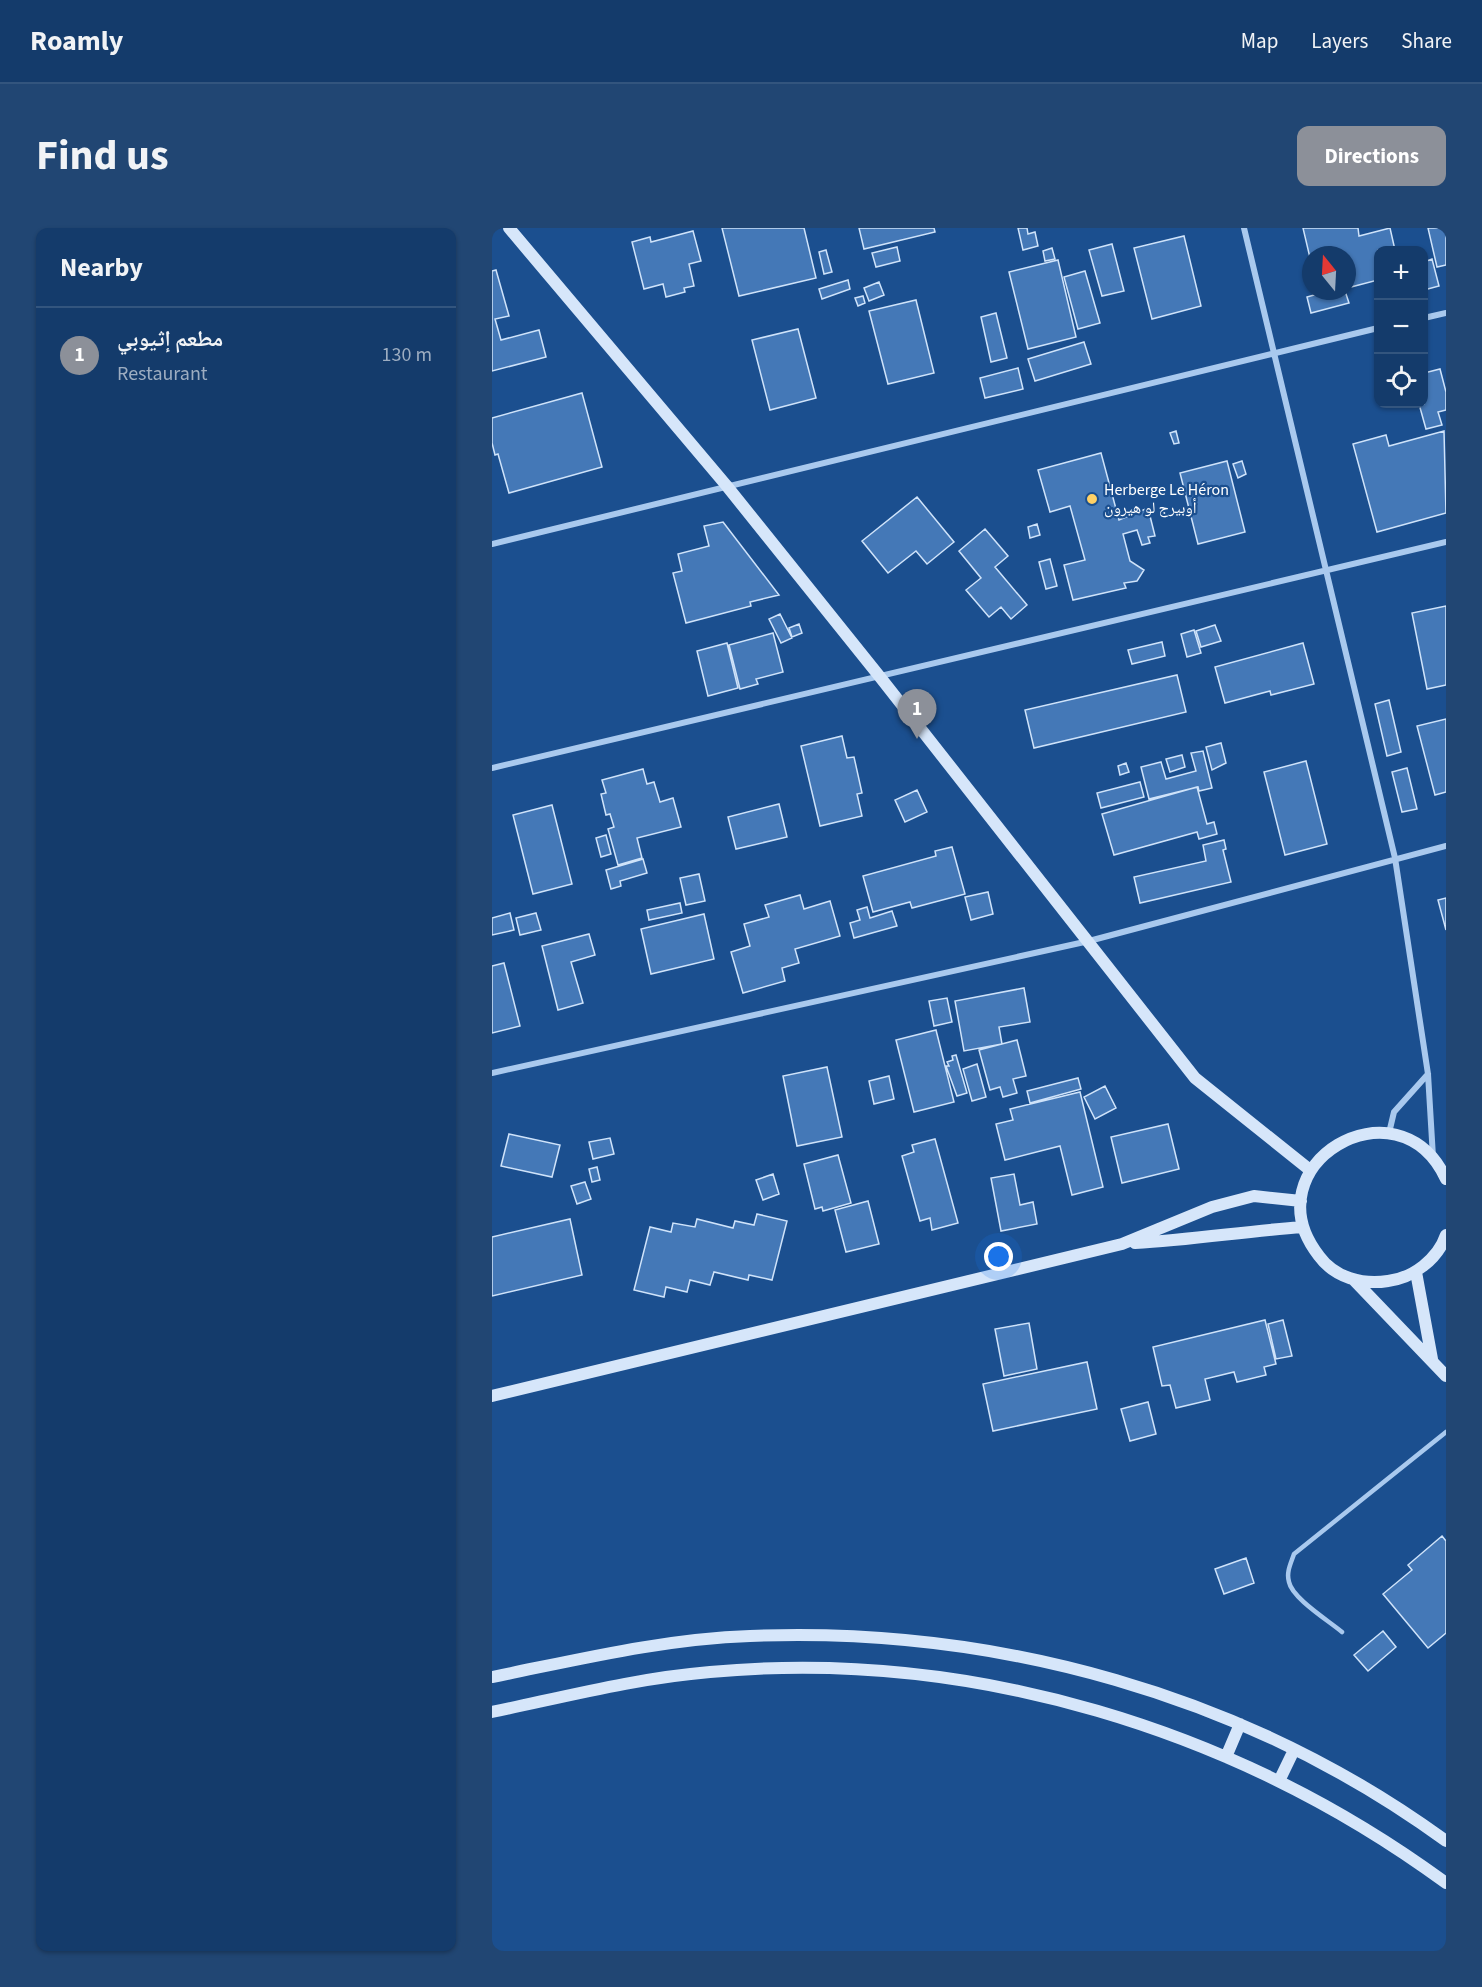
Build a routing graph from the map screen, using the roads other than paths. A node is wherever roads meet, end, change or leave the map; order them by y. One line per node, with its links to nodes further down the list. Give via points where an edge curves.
1 (509, 228): 7 (street)
2 (1244, 228): 6 (street)
3 (1446, 313): 4 (street)
4 (1428, 317)
5 (1374, 329): 6 (street)
6 (1274, 352): 7 (street); 10 (street)
7 (726, 485): 9 (street); 11 (street)
8 (1446, 542): 10 (street)
9 (492, 544)
10 (1326, 570): 11 (street); 14 (street)
11 (880, 677): 12 (street); 15 (street)
12 (492, 768)
13 (1446, 846): 14 (street)
14 (1395, 858): 15 (street); 17 (street)
15 (1089, 941): 16 (street); 20 (street, via 1195,1078)
16 (492, 1073)
17 (1428, 1074): 18 (street, via 1394,1112); 19 (street)
18 (1389, 1133): 19 (street, via 1413,1141); 20 (street, via 1366,1133 1344,1139 1324,1152)
19 (1438, 1158): 21 (street)
20 (1311, 1170): 22 (street)
21 (1446, 1179)
22 (1301, 1201): 23 (street); 25 (street, via 1254,1196 1212,1207)
23 (1303, 1227): 25 (street, via 1198,1240); 27 (street, via 1322,1260)
24 (1446, 1235): 26 (street, via 1432,1258)
25 (1122, 1244): 30 (street)
26 (1416, 1272): 27 (street, via 1375,1283); 28 (street)
27 (1354, 1280): 28 (street)
28 (1433, 1360): 29 (street)
29 (1446, 1376)
30 (492, 1396)
31 (1446, 1432): 32 (lane, via 1294,1554 1288,1569 1289,1584)
32 (1342, 1632)
33 (492, 1677): 35 (street, via 641,1646 749,1636 857,1635 1041,1660 1117,1679)
34 (492, 1712): 37 (street, via 648,1679 710,1671 887,1671 988,1683 1047,1697 1161,1732)
35 (1240, 1724): 36 (street); 37 (street)
36 (1294, 1750): 38 (street); 39 (street)
37 (1226, 1757): 38 (street)
38 (1279, 1781): 40 (street, via 1362,1826)
39 (1446, 1841)
40 (1446, 1883)

